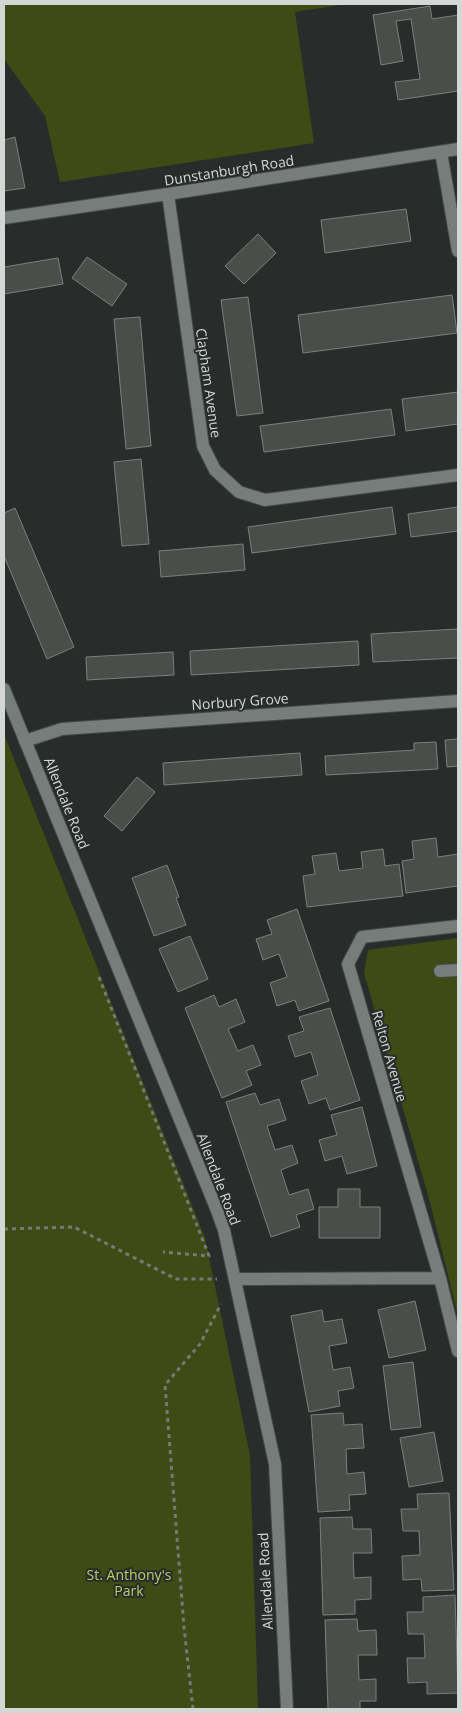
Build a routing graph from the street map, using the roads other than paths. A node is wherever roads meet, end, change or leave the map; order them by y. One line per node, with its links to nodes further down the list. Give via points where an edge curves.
1 (458, 149): 2 (street, Dunstanburgh Road)
2 (441, 152): 3 (street, Dunstanburgh Road); 5 (street)
3 (168, 194): 4 (street, Dunstanburgh Road); 6 (street, Clapham Avenue, via 203,446 215,470 239,492 265,500)
4 (4, 218)
5 (458, 251)
6 (458, 475)
7 (4, 689): 9 (street, Allendale Road)
8 (458, 701): 9 (street, Norbury Grove, via 62,729)
9 (25, 741): 14 (street, Allendale Road, via 216,1208)
10 (458, 926): 13 (street, Relton Avenue, via 362,937 348,964)
11 (458, 970): 12 (street)
12 (440, 971)
13 (440, 1278): 14 (street); 15 (street)
14 (235, 1279): 16 (street, Allendale Road, via 275,1464)
15 (458, 1351)
16 (286, 1709)

